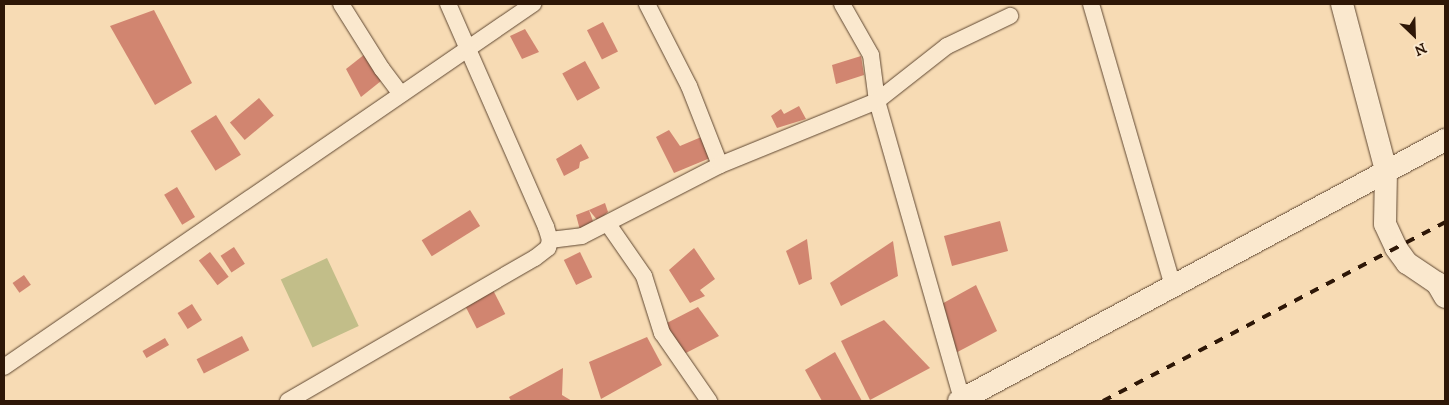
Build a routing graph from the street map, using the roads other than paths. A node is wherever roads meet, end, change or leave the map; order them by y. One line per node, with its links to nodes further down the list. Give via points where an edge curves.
1 (341, 4): 10 (street)
2 (448, 4): 9 (street)
3 (647, 4): 13 (street, via 689,86)
4 (842, 4): 11 (street, via 871,55)
5 (1091, 4): 17 (street)
6 (1342, 4): 14 (street)
7 (526, 6): 9 (street)
8 (1010, 16): 11 (street, via 947,46)
9 (469, 50): 10 (street); 16 (street)
10 (401, 94): 19 (street)
11 (877, 102): 13 (street); 20 (street)
12 (1445, 140): 14 (street)
13 (720, 165): 15 (street)
14 (1386, 171): 17 (street); 18 (street, via 1385,224 1396,248 1407,263 1437,283)
15 (608, 224): 16 (street, via 582,236); 22 (street, via 644,276 662,333)
16 (550, 240): 21 (street, via 548,248 535,258)
17 (1173, 286): 20 (street)
18 (1445, 297)
19 (4, 367)
20 (960, 400)
21 (288, 401)
22 (709, 401)

